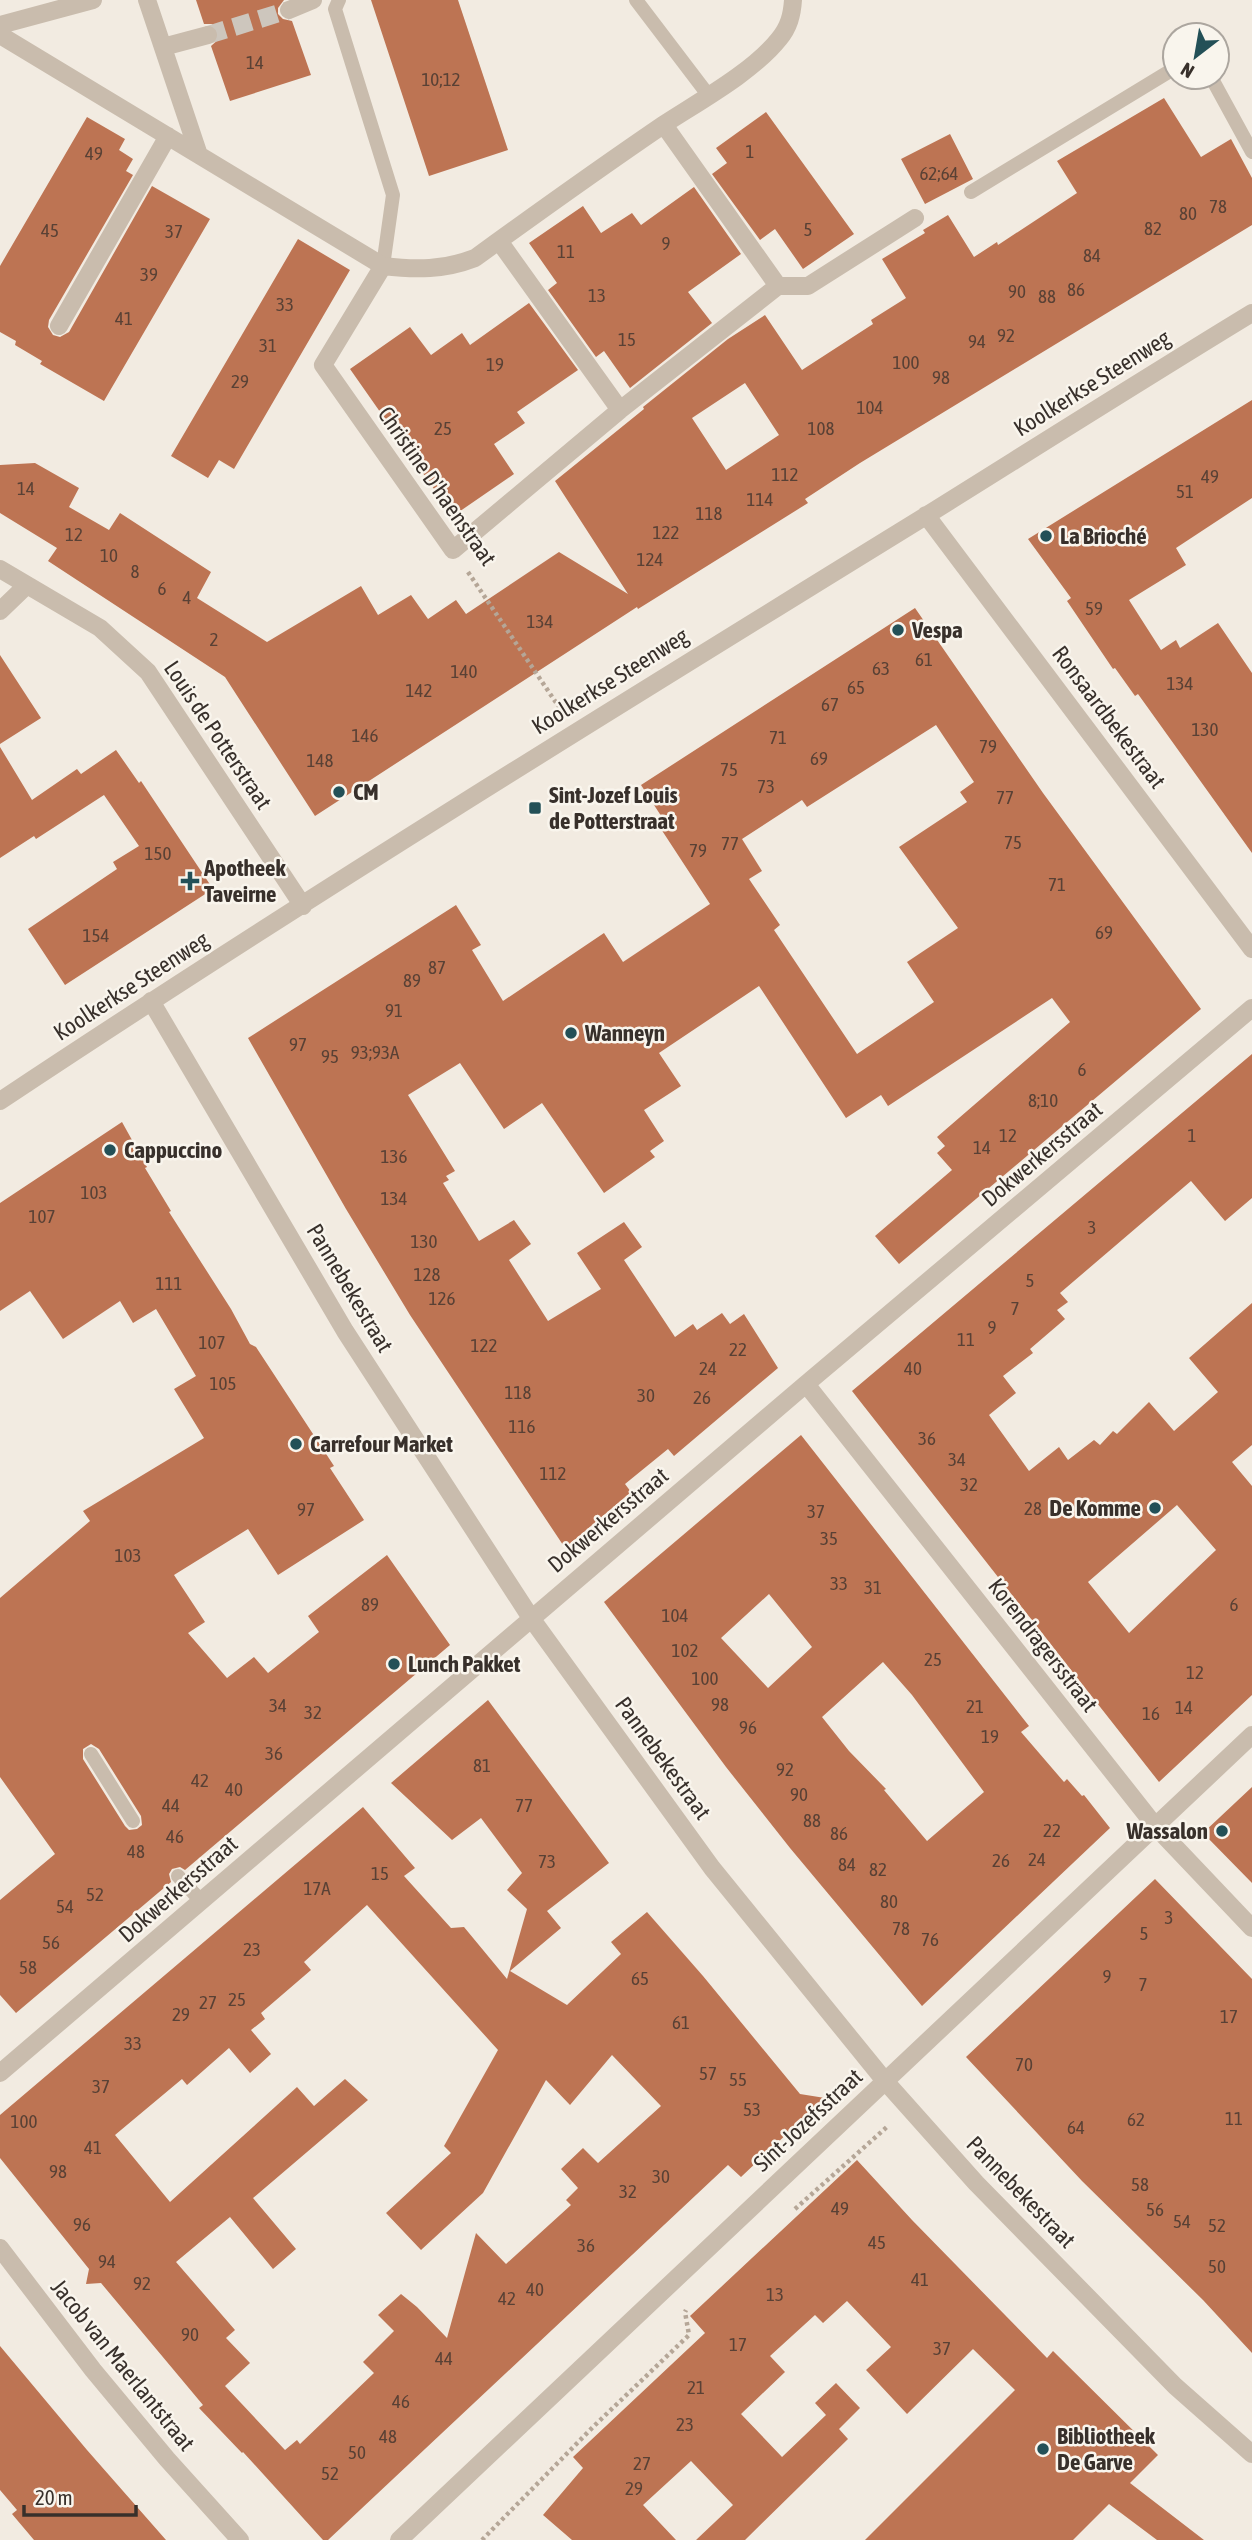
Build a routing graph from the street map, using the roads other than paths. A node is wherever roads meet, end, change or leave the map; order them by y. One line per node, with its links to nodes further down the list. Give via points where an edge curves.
1 (93, 0): 8 (street)
2 (147, 0): 11 (street)
3 (313, 0): 7 (street)
4 (340, 0): 22 (lane, via 335,9 393,195)
5 (636, 0): 14 (lane)
6 (793, 0): 14 (street, via 791,19 780,38)
7 (289, 10)
8 (0, 25)
9 (0, 35): 16 (street)
10 (208, 35): 11 (street)
11 (163, 47): 18 (street)
12 (1161, 77): 19 (lane)
13 (1219, 91): 17 (lane)
14 (709, 96): 15 (street)
15 (664, 125): 21 (street); 23 (street)
16 (168, 136): 18 (street); 25 (street)
17 (1252, 152)
18 (199, 155): 22 (street)
19 (971, 192)
20 (915, 218): 23 (street, via 808,286)
21 (499, 241): 22 (street, via 454,266); 26 (street)
22 (383, 266): 26 (street, Christine D'haenstraat, via 323,365 453,550)
23 (778, 286): 26 (street)
24 (1252, 313): 27 (street, Koolkerkse Steenweg)
25 (59, 326)
26 (620, 410)
27 (926, 515): 31 (street, Koolkerkse Steenweg, via 576,730); 32 (street, Ronsaardbekestraat)
28 (0, 569): 29 (street, Louis de Potterstraat)
29 (27, 585): 30 (street); 31 (street, Louis de Potterstraat, via 100,628 148,672)
30 (0, 611)
31 (303, 906): 33 (street, Koolkerkse Steenweg)
32 (1252, 948)
33 (151, 1001): 35 (street, Koolkerkse Steenweg); 37 (street, Pannebekestraat, via 345,1331)
34 (1252, 1008): 36 (street, Dokwerkersstraat)
35 (0, 1101)
36 (806, 1384): 37 (street, Dokwerkersstraat); 41 (street, Korendragersstraat)
37 (531, 1618): 43 (street, Dokwerkersstraat); 46 (street, Pannebekestraat, via 712,1868)
38 (1252, 1735): 41 (street, Sint-Jozefsstraat)
39 (91, 1754): 40 (lane)
40 (133, 1821)
41 (1156, 1827): 44 (street, Korendragersstraat); 46 (street, Sint-Jozefsstraat)
42 (178, 1876): 43 (lane)
43 (201, 1901): 45 (street, Dokwerkersstraat)
44 (1252, 1928)
45 (0, 2074)
46 (885, 2081): 48 (street, Pannebekestraat, via 976,2183 1175,2386); 50 (street, Sint-Jozefsstraat)
47 (0, 2248): 49 (street, Jacob van Maerlantstraat, via 166,2459)
48 (1252, 2454)
49 (240, 2540)
50 (399, 2540)

